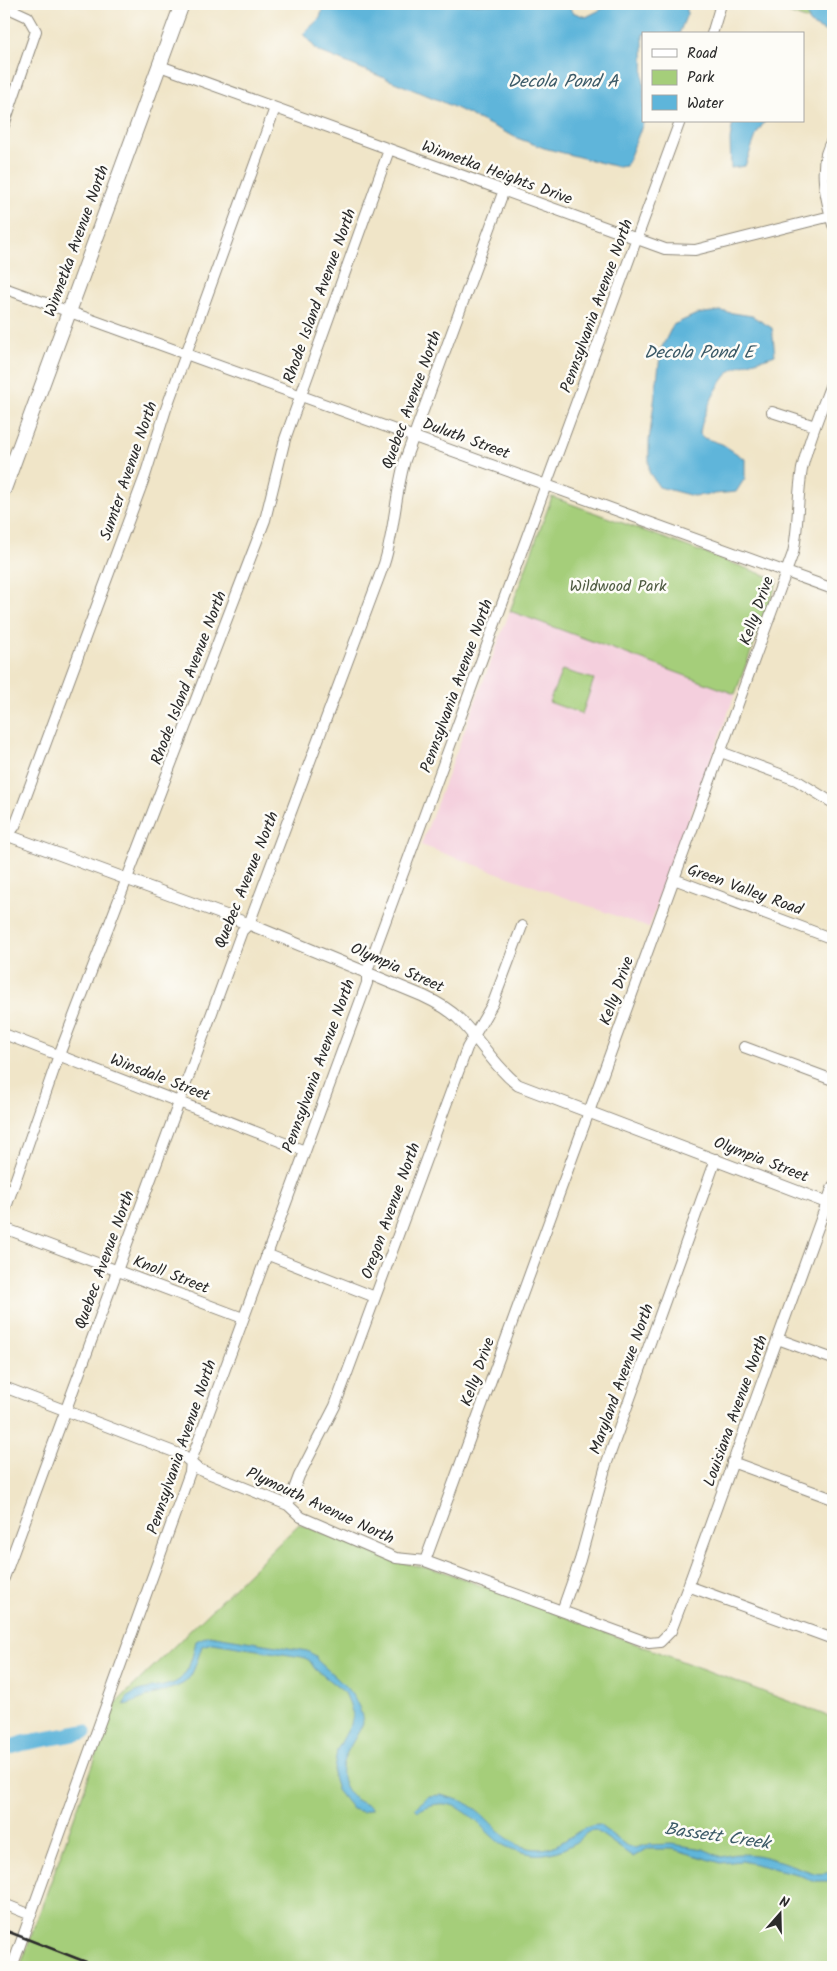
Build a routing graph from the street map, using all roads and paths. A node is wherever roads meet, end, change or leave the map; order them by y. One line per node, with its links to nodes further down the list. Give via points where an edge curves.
1 (182, 4): 5 (main road, Winnetka Avenue North)
2 (721, 4): 4 (street)
3 (4, 6): 8 (street, via 28,17 34,25 35,39)
4 (713, 32)
5 (160, 66): 6 (street, Winnetka Heights Drive); 15 (main road, Winnetka Avenue North)
6 (275, 108): 10 (street, Winnetka Heights Drive); 16 (street, Sumter Avenue North)
7 (680, 122): 13 (street, Pennsylvania Avenue North)
8 (4, 125)
9 (833, 139): 12 (street, via 825,157 824,171)
10 (389, 150): 11 (street, Winnetka Heights Drive); 18 (street, Rhode Island Avenue North)
11 (504, 190): 13 (street, Winnetka Heights Drive); 21 (street, Quebec Avenue North)
12 (832, 220): 13 (street, Winnetka Heights Drive, via 695,250 665,248)
13 (637, 239): 22 (street, Pennsylvania Avenue North)
14 (4, 288): 15 (street, Duluth Street)
15 (70, 312): 16 (street, Duluth Street); 23 (main road, Winnetka Avenue North)
16 (186, 354): 18 (street, Duluth Street); 28 (street, Sumter Avenue North, via 146,476 15,826)
17 (833, 379): 20 (street, Kelly Drive)
18 (300, 395): 21 (street, Duluth Street); 29 (street, Rhode Island Avenue North, via 285,439 265,520)
19 (772, 412): 20 (street)
20 (815, 426): 24 (street, Kelly Drive, via 802,469 798,531)
21 (414, 436): 22 (street, Duluth Street); 31 (street, Quebec Avenue North, via 399,480 390,545 384,564)
22 (547, 485): 24 (street, Duluth Street); 34 (street, Pennsylvania Avenue North)
23 (4, 489)
24 (787, 572): 25 (street, Duluth Street); 26 (street, Kelly Drive)
25 (833, 589)
26 (721, 752): 27 (street, via 796,780); 30 (street, Kelly Drive)
27 (833, 803)
28 (5, 837): 29 (street, Olympia Street)
29 (128, 880): 31 (street, Olympia Street); 38 (street, Rhode Island Avenue North)
30 (674, 880): 33 (street, Green Valley Road); 41 (street, Kelly Drive)
31 (249, 924): 34 (street, Olympia Street); 40 (street, Quebec Avenue North, via 242,931)
32 (522, 926): 36 (street, Oregon Avenue North, via 493,1003)
33 (833, 939)
34 (368, 972): 36 (street, Olympia Street, via 448,1010); 42 (street, Pennsylvania Avenue North)
35 (4, 1034): 38 (street, Winsdale Street)
36 (473, 1037): 41 (street, Olympia Street, via 518,1084); 50 (street, Oregon Avenue North)
37 (744, 1047): 39 (street)
38 (59, 1055): 40 (street, Winsdale Street); 46 (street, Rhode Island Avenue North)
39 (833, 1080)
40 (179, 1102): 42 (street, Winsdale Street); 49 (street, Quebec Avenue North)
41 (589, 1112): 43 (street, Olympia Street); 60 (street, Kelly Drive)
42 (305, 1151): 48 (street, Pennsylvania Avenue North)
43 (716, 1159): 45 (street, Olympia Street); 63 (street, Maryland Avenue North, via 606,1465 580,1560)
44 (833, 1186): 45 (street, Louisiana Avenue North)
45 (830, 1204): 52 (street, Louisiana Avenue North)
46 (4, 1213)
47 (4, 1228): 49 (street, Knoll Street)
48 (266, 1254): 50 (street); 51 (street, Pennsylvania Avenue North)
49 (117, 1270): 51 (street, Knoll Street); 55 (street, Quebec Avenue North)
50 (375, 1297): 59 (street, Oregon Avenue North, via 336,1406 299,1476)
51 (243, 1318): 56 (street, Pennsylvania Avenue North)
52 (778, 1339): 53 (street); 57 (street, Louisiana Avenue North)
53 (833, 1359)
54 (4, 1387): 55 (street, Plymouth Avenue North)
55 (65, 1410): 56 (street, Plymouth Avenue North, via 182,1455); 61 (street, Quebec Avenue North)
56 (191, 1462): 59 (street, Plymouth Avenue North, via 198,1469); 67 (street, Pennsylvania Avenue North, via 134,1634)
57 (732, 1462): 58 (street); 62 (street, Louisiana Avenue North)
58 (833, 1499)
59 (288, 1505): 60 (street, Plymouth Avenue North, via 301,1517 396,1558)
60 (425, 1561): 63 (street, Plymouth Avenue North)
61 (4, 1578)
62 (688, 1586): 64 (street); 65 (street, Louisiana Avenue North, via 671,1631)
63 (562, 1610): 65 (street, Plymouth Avenue North, via 649,1643)
64 (833, 1639)
65 (660, 1642)
66 (4, 1904): 67 (street)
67 (30, 1914): 68 (street, Pennsylvania Avenue North)
68 (12, 1967)

